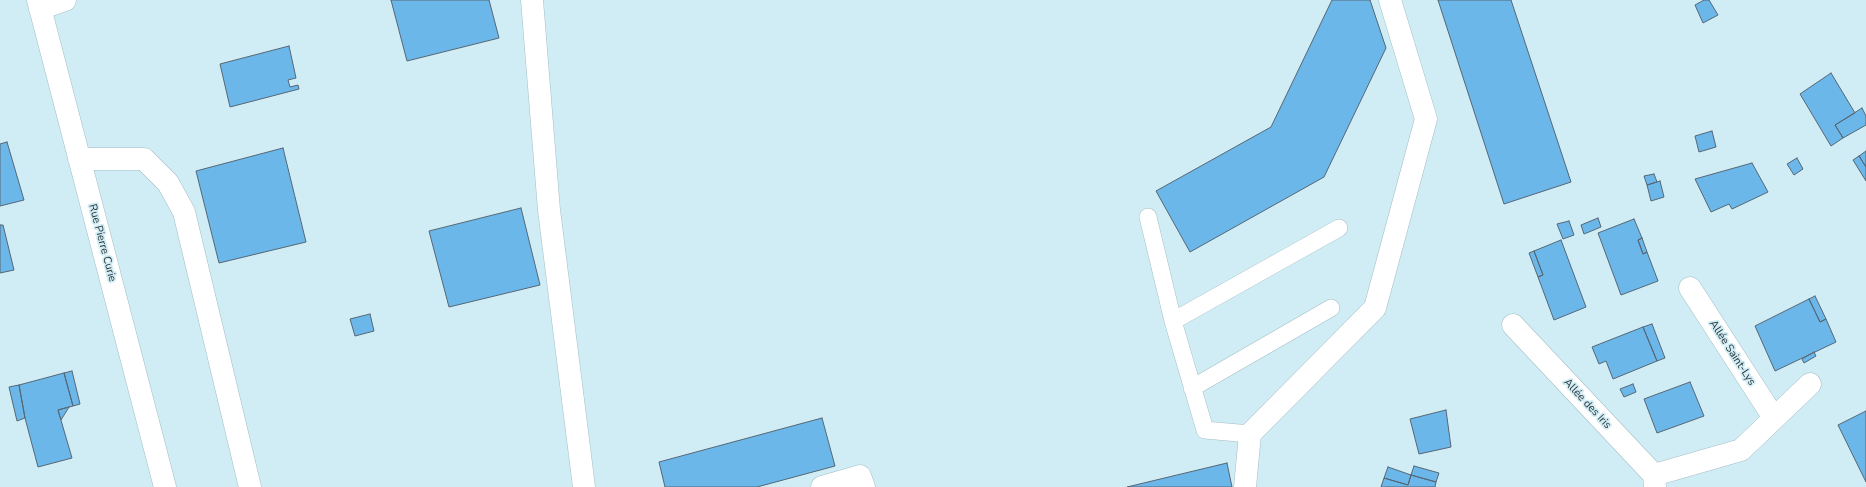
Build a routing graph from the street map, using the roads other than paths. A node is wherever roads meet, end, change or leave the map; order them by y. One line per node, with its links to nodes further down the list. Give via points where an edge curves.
1 (65, 0): 4 (street)
2 (532, 0): 19 (street, via 549,210)
3 (1390, 0): 15 (street, via 1426,119 1375,308)
4 (39, 5): 5 (street, Rue Pierre Curie)
5 (79, 159): 17 (street, Rue Pierre Curie); 18 (street, via 144,159 168,182 184,212)
6 (1148, 217): 10 (lane)
7 (1339, 228): 10 (lane)
8 (1690, 288): 14 (street, Allée Saint-Lys)
9 (1331, 308): 13 (lane)
10 (1173, 321): 13 (lane)
11 (1513, 325): 16 (street, Allée des Iris)
12 (1810, 384): 14 (street)
13 (1192, 388): 15 (lane, via 1205,430)
14 (1774, 418): 16 (street, via 1741,450)
15 (1250, 434): 22 (street)
16 (1654, 481)
17 (165, 487)
18 (250, 487)
19 (584, 487)
20 (822, 487): 21 (street, via 860,476)
21 (864, 487)
22 (1245, 487)

